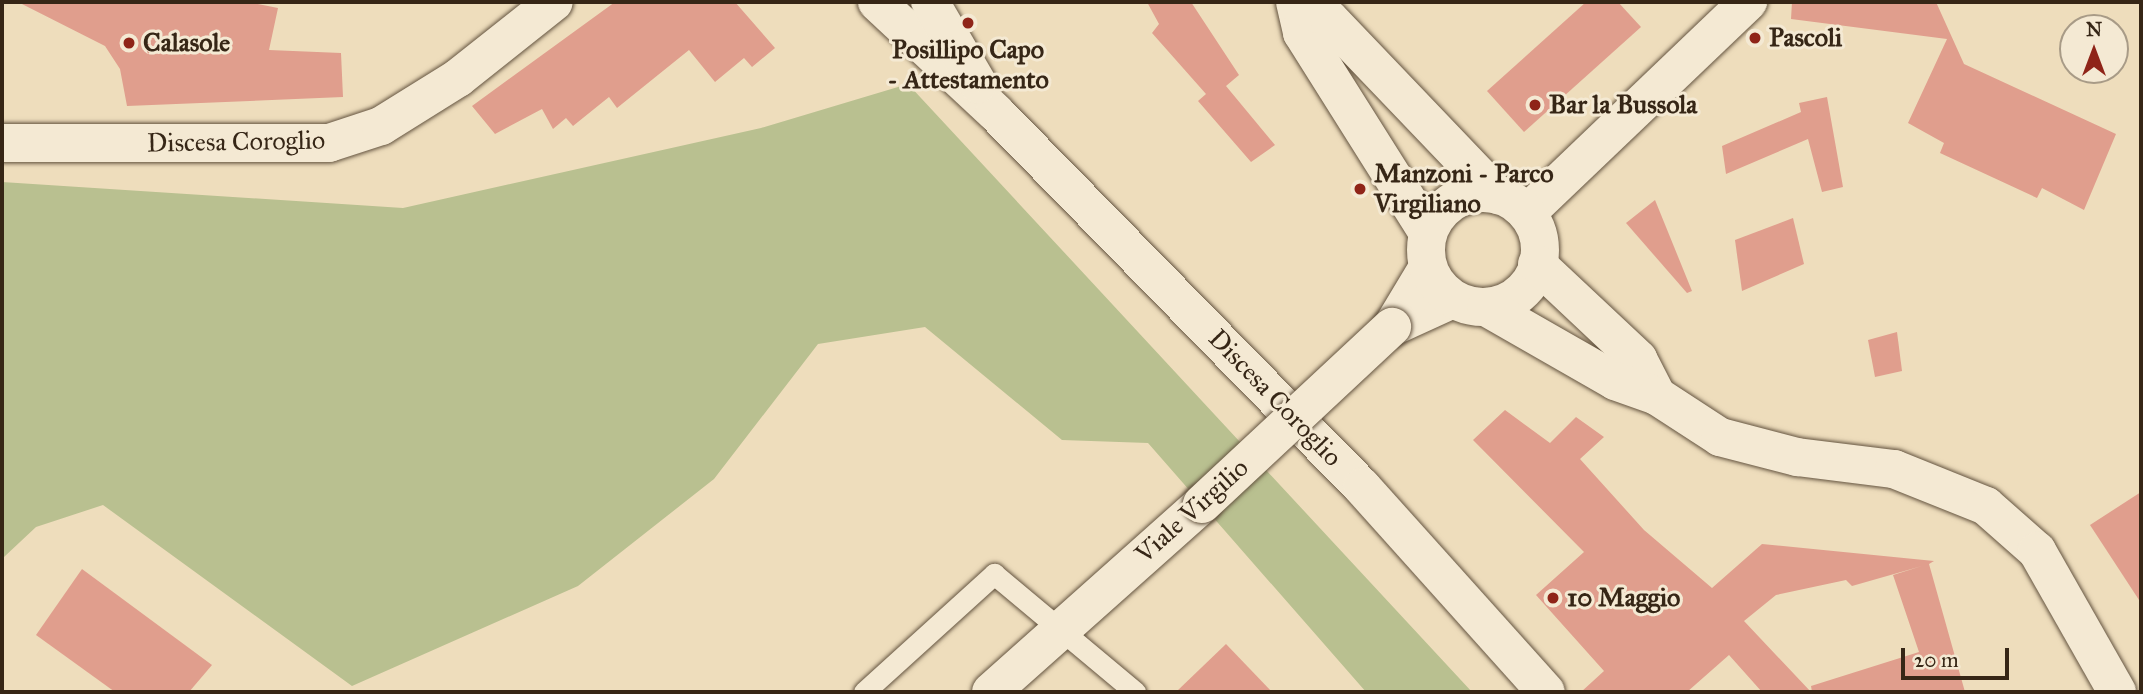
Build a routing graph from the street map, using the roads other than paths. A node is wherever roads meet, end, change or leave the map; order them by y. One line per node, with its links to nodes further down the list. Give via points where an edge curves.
1 (554, 2): 7 (street, Discesa Coroglio, via 458,78 382,126 329,142)
2 (877, 2): 6 (street, Discesa Coroglio)
3 (930, 2): 6 (street, Discesa Coroglio)
4 (1295, 2): 8 (street, via 1329,19); 9 (street, via 1302,33)
5 (1748, 2): 8 (street)
6 (995, 113): 18 (street, Discesa Coroglio, via 1362,487)
7 (2, 142)
8 (1512, 204): 9 (street, via 1470,194 1452,202); 10 (street, via 1537,231)
9 (1428, 250): 11 (street); 12 (street, Viale Virgilio)
10 (1537, 264): 11 (street, via 1522,292); 13 (street, via 1638,359)
11 (1469, 303): 12 (street, Viale Virgilio); 13 (street, via 1615,381)
12 (1392, 327): 14 (street, Viale Virgilio, bridge)
13 (1657, 396): 19 (street, via 1720,437 1797,457 1894,469 1986,506 2037,551)
14 (1063, 626): 15 (lane, via 994,574); 16 (street, Viale Virgilio); 17 (lane)
15 (864, 692)
16 (991, 692)
17 (1134, 692)
18 (1546, 692)
19 (2117, 692)

